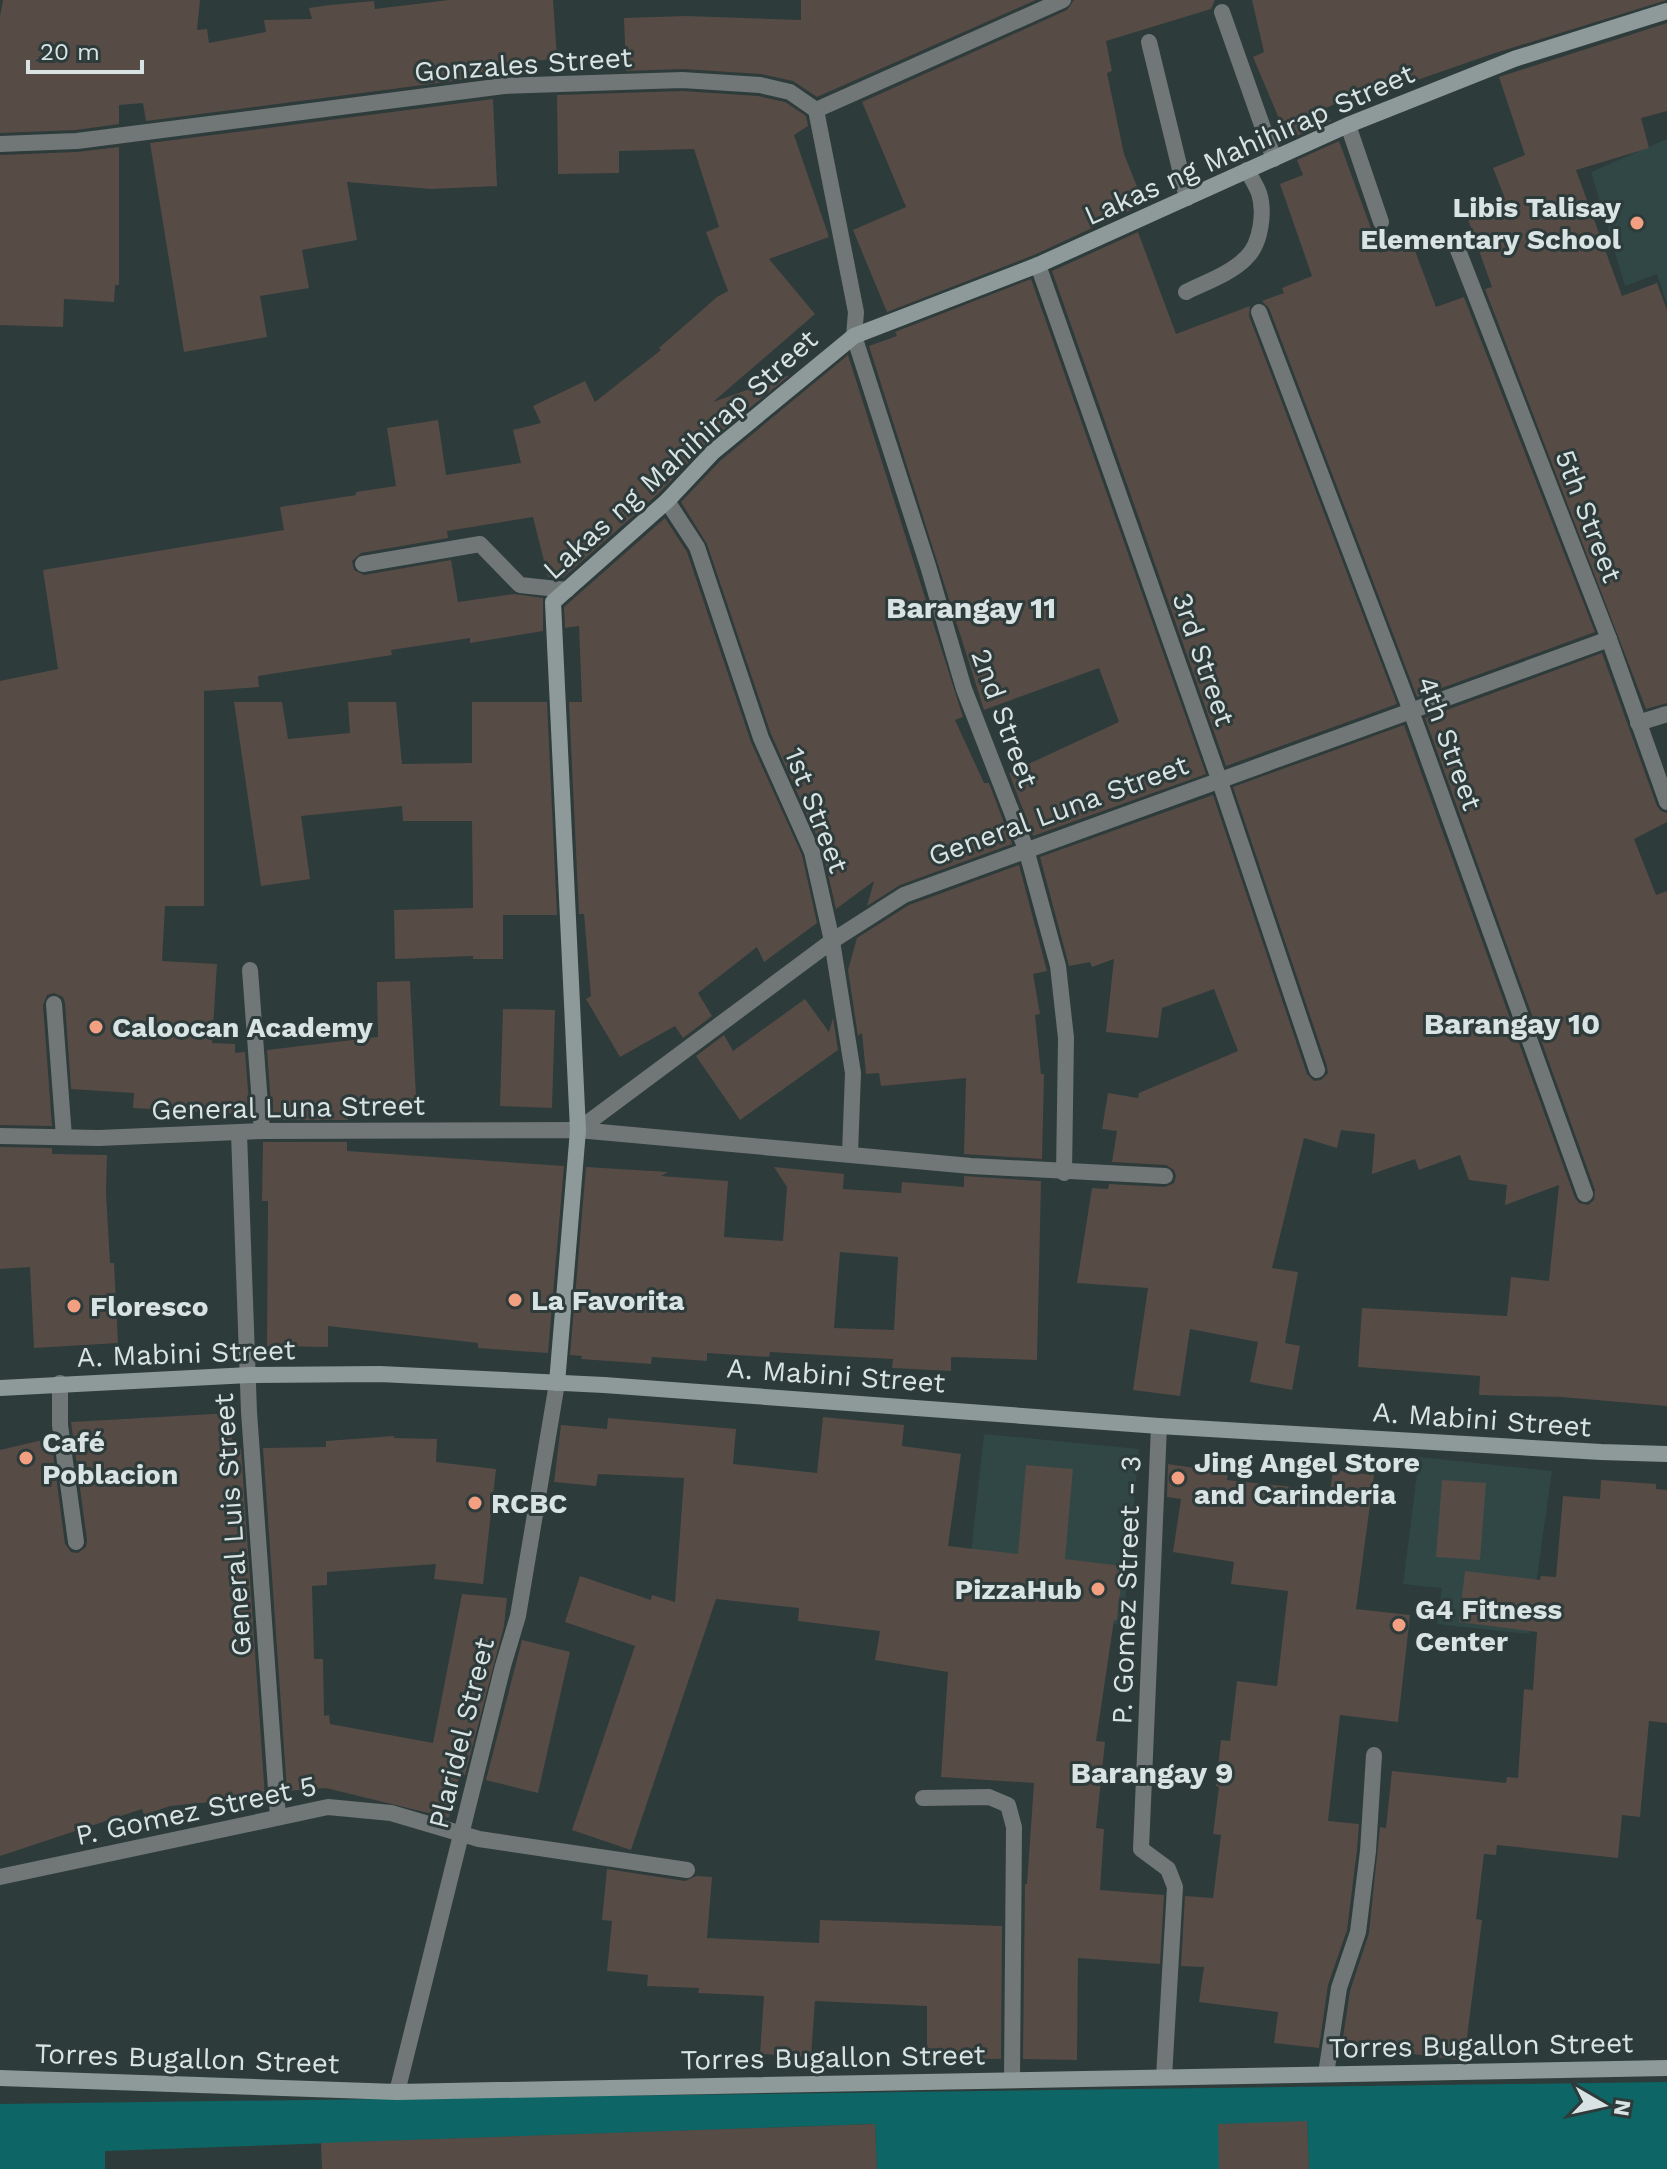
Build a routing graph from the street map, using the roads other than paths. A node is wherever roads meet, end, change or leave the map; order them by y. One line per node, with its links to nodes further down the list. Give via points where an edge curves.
1 (1063, 0): 5 (street)
2 (1222, 12): 8 (street)
3 (1660, 13): 6 (street, Lakas ng Mahihirap Street, via 1514,59)
4 (1149, 42): 10 (street)
5 (816, 110): 7 (street, Gonzales Street, via 790,92 760,85 682,80 504,86 77,141); 16 (street, via 856,312)
6 (1348, 125): 8 (street, Lakas ng Mahihirap Street); 11 (street)
7 (0, 144)
8 (1274, 159): 9 (street, Lakas ng Mahihirap Street)
9 (1247, 170): 10 (street, Lakas ng Mahihirap Street); 14 (street, via 1261,211 1249,256)
10 (1187, 198): 13 (street, Lakas ng Mahihirap Street)
11 (1381, 222)
12 (1458, 250): 20 (street, 5th Street)
13 (1038, 265): 16 (street, Lakas ng Mahihirap Street); 24 (street, 3rd Street)
14 (1186, 292)
15 (1259, 312): 21 (street, 4th Street)
16 (854, 336): 17 (street, Lakas ng Mahihirap Street, via 713,452); 26 (street, 2nd Street, via 964,689)
17 (667, 501): 19 (street, Lakas ng Mahihirap Street); 27 (street, 1st Street, via 697,547 761,738 812,852)
18 (363, 564): 19 (street, via 480,544 520,585)
19 (567, 590): 31 (street, Lakas ng Mahihirap Street, via 553,602)
20 (1609, 639): 21 (street, General Luna Street); 23 (street, 5th Street)
21 (1411, 711): 24 (street, General Luna Street); 39 (street, 4th Street)
22 (1667, 714): 23 (street)
23 (1638, 723): 25 (street, 5th Street)
24 (1219, 779): 26 (street, General Luna Street); 30 (street, 3rd Street)
25 (1667, 802)
26 (1026, 849): 27 (street, General Luna Street, via 904,895); 37 (street, 2nd Street, via 1058,966 1066,1038)
27 (832, 941): 31 (street, General Luna Street); 36 (street, 1st Street, via 853,1073)
28 (250, 970): 32 (street)
29 (54, 1004): 35 (street)
30 (1317, 1070)
31 (578, 1130): 32 (street, General Luna Street); 36 (street, General Luna Street); 42 (street, Lakas ng Mahihirap Street)
32 (262, 1131): 33 (street, General Luna Street)
33 (239, 1133): 35 (street, General Luna Street); 40 (street, General Luis Street)
34 (0, 1136): 35 (street, General Luna Street)
35 (64, 1137)
36 (850, 1154): 37 (street, General Luna Street)
37 (1064, 1173): 38 (street, General Luna Street)
38 (1165, 1176)
39 (1585, 1194)
40 (249, 1375): 41 (street, A. Mabini Street); 42 (street, A. Mabini Street, via 380,1374); 49 (street, General Luis Street)
41 (60, 1383): 43 (street, A. Mabini Street); 46 (street, via 60,1425)
42 (557, 1383): 44 (street, A. Mabini Street); 50 (street, Plaridel Street, via 518,1616)
43 (0, 1388)
44 (1159, 1426): 45 (street, A. Mabini Street); 55 (street, P. Gomez Street - 3, via 1141,1849 1168,1869 1175,1887)
45 (1667, 1454)
46 (76, 1542)
47 (1374, 1755): 54 (street, via 1358,1932 1339,1988)
48 (923, 1798): 57 (street, via 989,1797 1008,1805 1014,1827)
49 (278, 1817): 50 (street, P. Gomez Street 5, via 328,1807 391,1813); 52 (street, P. Gomez Street 5)
50 (462, 1835): 51 (street, P. Gomez Street 5); 58 (street, Plaridel Street)
51 (687, 1870)
52 (0, 1877)
53 (1667, 2068): 54 (street, Torres Bugallon Street)
54 (1326, 2074): 55 (street, Torres Bugallon Street)
55 (1164, 2077): 57 (street, Torres Bugallon Street)
56 (0, 2078): 58 (street, Torres Bugallon Street)
57 (1012, 2080): 58 (street, Torres Bugallon Street)
58 (397, 2092)

